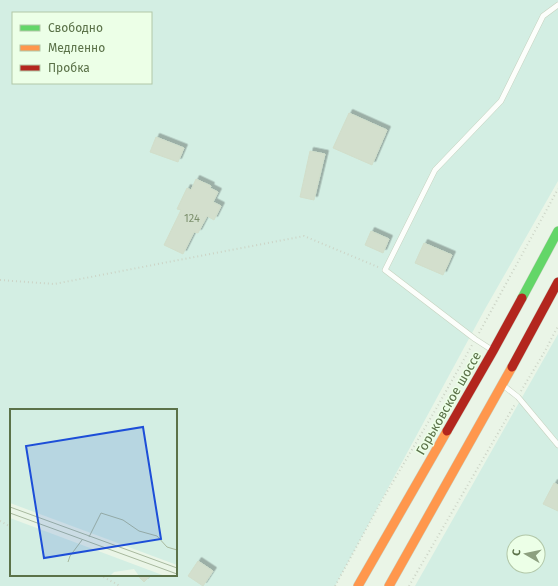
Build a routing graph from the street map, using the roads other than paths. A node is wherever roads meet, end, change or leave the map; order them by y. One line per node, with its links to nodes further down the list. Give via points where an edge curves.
1 (558, 5): 4 (lane, via 543,16 501,101 435,170 385,270)
2 (558, 231): 4 (main road, Горьковское шоссе)
3 (558, 282): 5 (main road)
4 (493, 351): 7 (main road, Горьковское шоссе)
5 (503, 385): 6 (lane, via 518,397); 8 (main road)
6 (558, 445)
7 (358, 586)
8 (389, 586)

